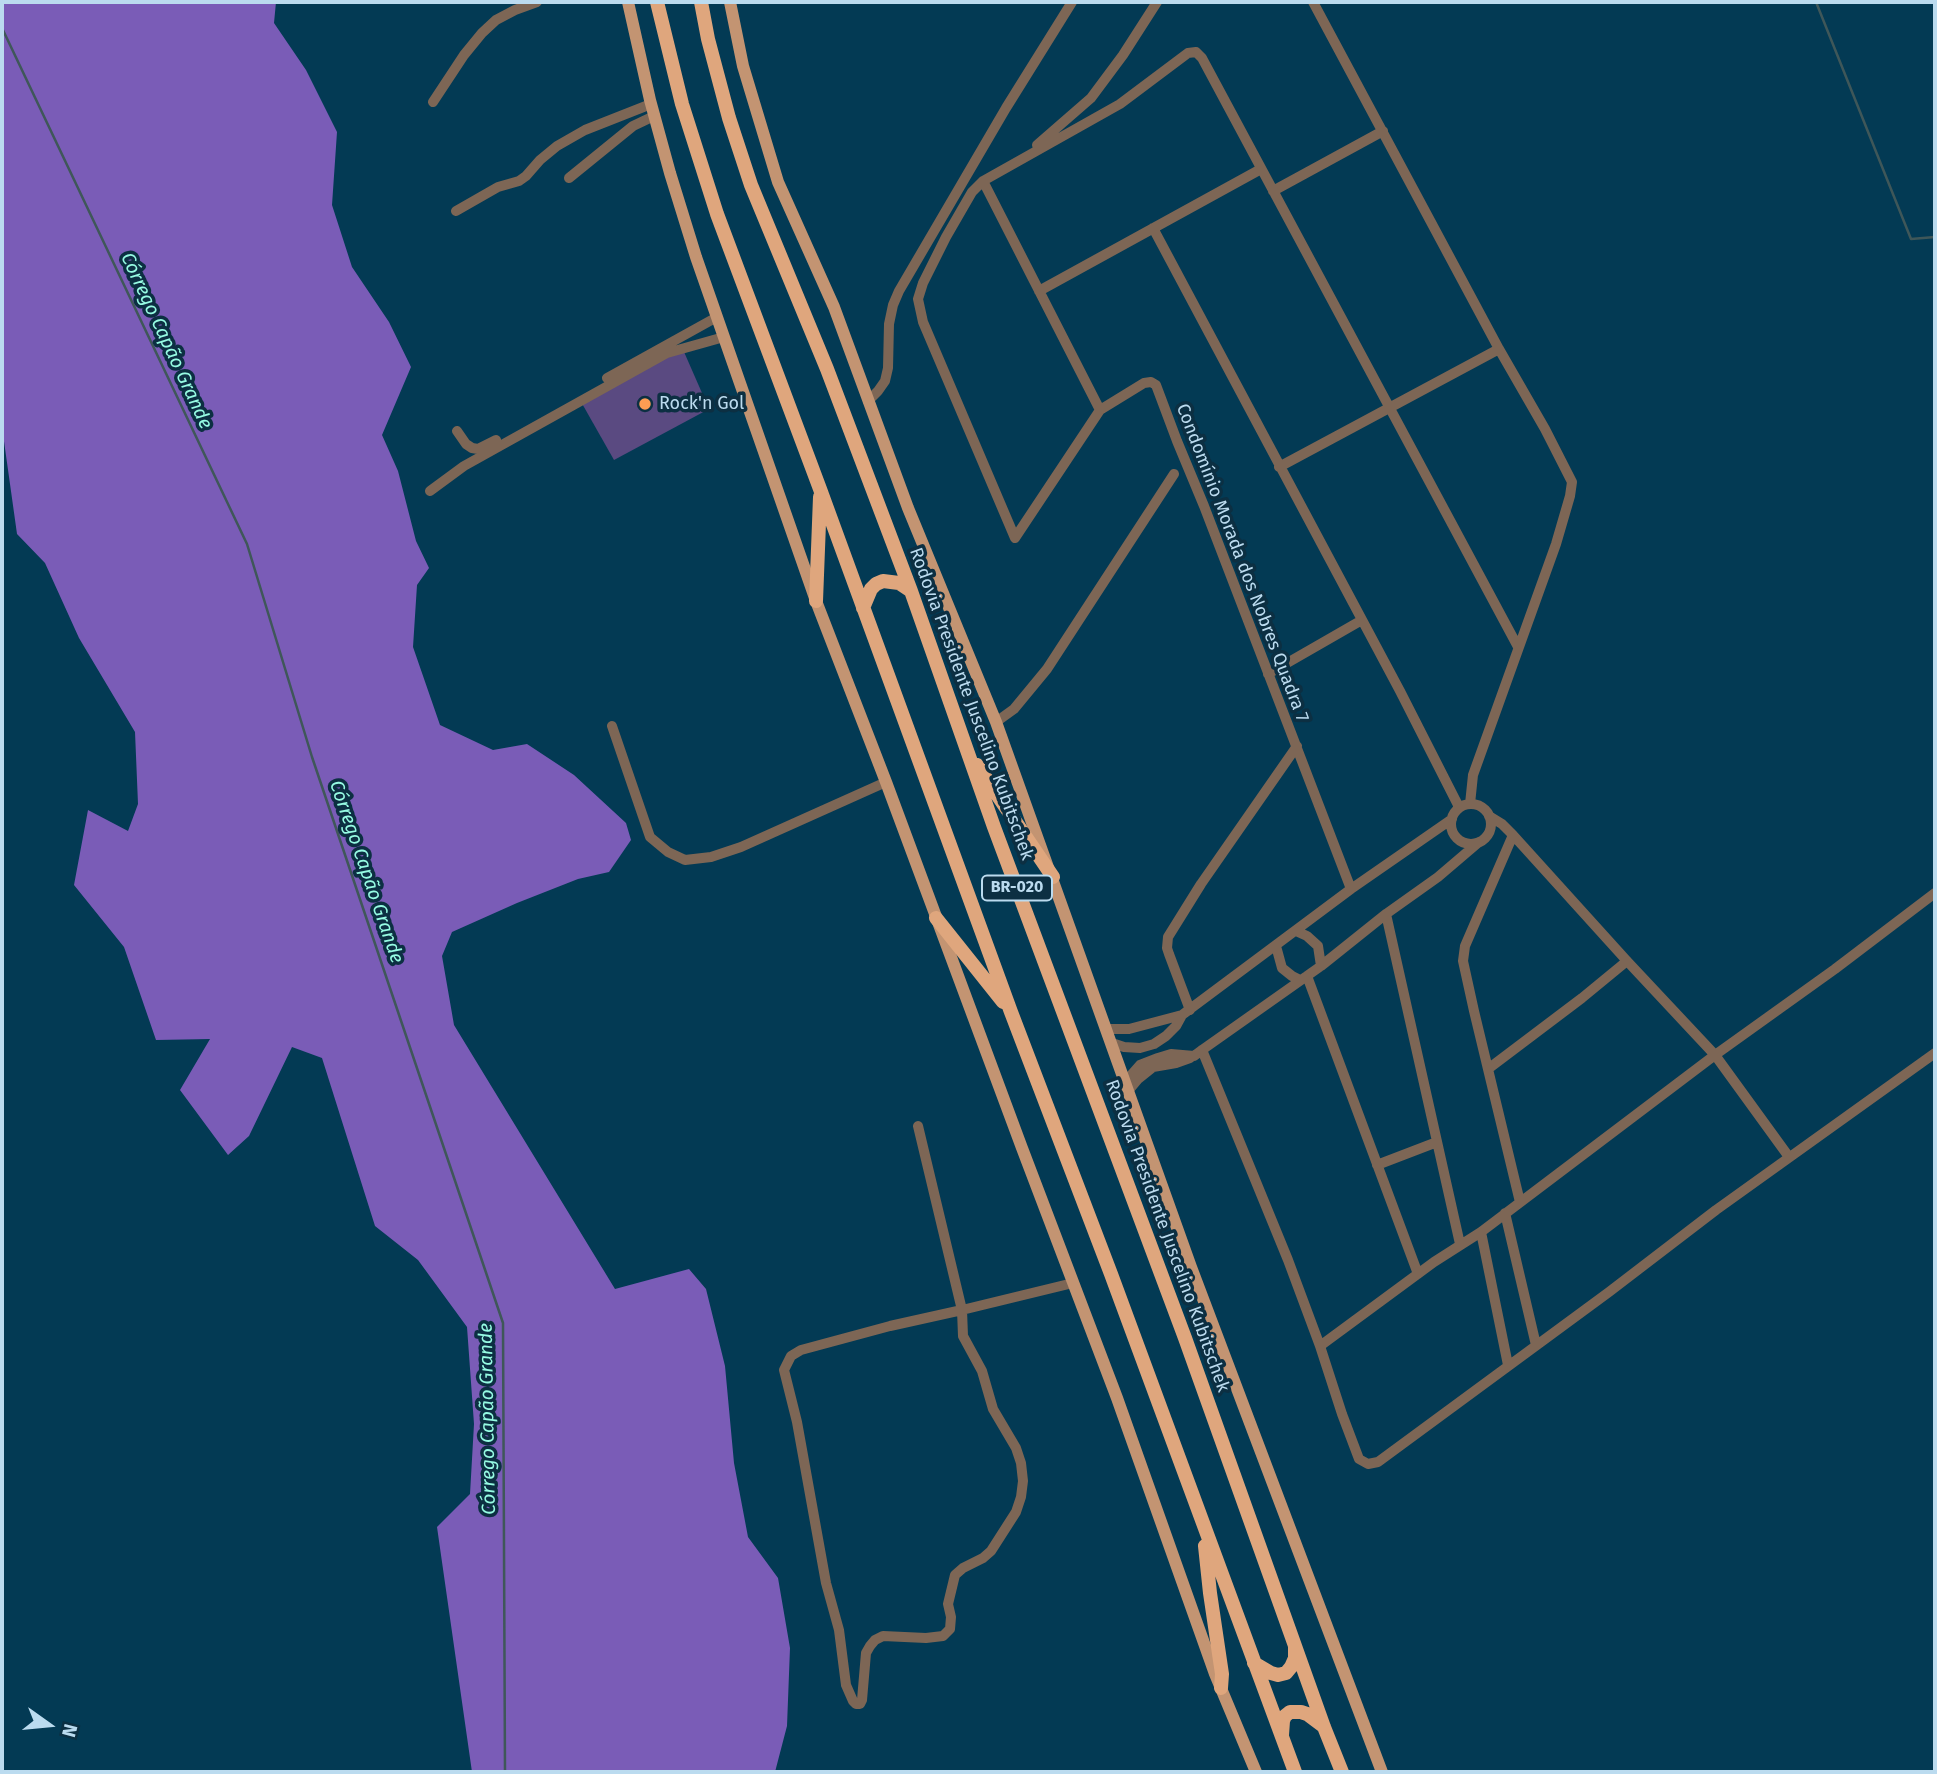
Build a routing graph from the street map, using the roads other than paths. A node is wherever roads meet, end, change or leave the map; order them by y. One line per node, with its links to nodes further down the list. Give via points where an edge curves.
1 (537, 2): 9 (street, via 496,20 482,33)
2 (628, 2): 10 (main road)
3 (657, 2): 29 (highway, BR-020, via 700,167)
4 (701, 2): 31 (highway, Rodovia Presidente Juscelino Kubitschek / BR-020, via 729,118 751,185)
5 (730, 2): 23 (main road, via 743,66 778,182 834,307)
6 (1072, 2): 23 (street, via 898,291 889,324 885,381)
7 (1157, 2): 12 (street, via 1091,98)
8 (1314, 2): 11 (street)
9 (433, 102)
10 (653, 110): 14 (street); 17 (street, via 585,130 549,153 519,181); 20 (main road)
11 (1383, 131): 16 (street); 22 (street)
12 (1022, 158): 13 (street, via 1120,104 1188,53 1196,52); 15 (street)
13 (1261, 169): 16 (street); 18 (street)
14 (569, 178)
15 (983, 181): 19 (street); 25 (street, via 946,237 918,304 1015,538)
16 (1273, 191): 24 (street)
17 (456, 211)
18 (1153, 228): 19 (street); 27 (street)
19 (1039, 292): 25 (street)
20 (717, 317): 21 (main road); 26 (street, via 478,449 466,444)
21 (724, 337): 30 (street, via 667,353 464,466); 32 (main road)
22 (1499, 349): 24 (street); 35 (street, via 1572,482 1556,544)
23 (868, 401): 37 (main road)
24 (1390, 408): 27 (street); 35 (street)
25 (1100, 410): 36 (street, Condomínio Morada dos Nobres Quadra 7, via 1144,383 1154,383 1159,390)
26 (457, 431)
27 (1279, 467): 34 (street)
28 (1174, 474): 37 (street, via 1047,669 1014,709)
29 (820, 489): 32 (highway); 33 (highway, BR-020)
30 (429, 491)
31 (911, 590): 33 (highway, via 883,581 870,589); 39 (highway, Rodovia Presidente Juscelino Kubitschek / BR-020)
32 (816, 601): 41 (main road)
33 (863, 608): 57 (highway, BR-020)
34 (1362, 620): 36 (street); 42 (street)
35 (1518, 647): 42 (street)
36 (1268, 674): 40 (street, Condomínio Morada dos Nobres Quadra 7)
37 (996, 722): 47 (main road)
38 (612, 726): 41 (street, via 650,837 685,860 741,847)
39 (965, 747): 47 (highway); 85 (highway, Rodovia Presidente Juscelino Kubitschek / BR-020)
40 (1297, 747): 48 (street, Condomínio Morada dos Nobres Quadra 7); 58 (street, via 1168,937 1167,948)
41 (886, 782): 51 (main road)
42 (1464, 805): 43 (street, via 1481,807); 44 (street)
43 (1489, 816): 45 (street); 46 (street, via 1490,829)
44 (1452, 819): 46 (street, via 1452,831 1460,840 1472,844); 48 (street)
45 (1513, 835): 46 (street); 54 (street); 68 (street, via 1464,953)
46 (1483, 838): 50 (street)
47 (1053, 877): 59 (main road)
48 (1350, 889): 52 (street)
49 (1935, 893): 66 (street)
50 (1386, 914): 55 (street); 71 (street)
51 (936, 918): 57 (highway); 79 (main road)
52 (1296, 931): 53 (street); 55 (street, via 1318,946)
53 (1276, 946): 56 (street, via 1282,968); 58 (street)
54 (1627, 961): 66 (street); 68 (street)
55 (1321, 966): 56 (street)
56 (1303, 978): 63 (street); 73 (street)
57 (1011, 1012): 84 (highway, BR-020)
58 (1186, 1013): 59 (street, via 1129,1029); 60 (street)
59 (1107, 1028): 61 (main road)
60 (1166, 1036): 62 (street); 65 (street)
61 (1112, 1043): 62 (street, via 1133,1048); 69 (main road)
62 (1154, 1044): 67 (street)
63 (1198, 1053): 65 (street); 69 (street, via 1153,1067); 82 (street, via 1242,1146)
64 (1935, 1053): 72 (street)
65 (1171, 1054): 67 (street)
66 (1715, 1055): 72 (street); 74 (street)
67 (1158, 1058): 69 (street, via 1140,1065)
68 (1488, 1069): 74 (street)
69 (1127, 1086): 93 (main road)
70 (918, 1126): 80 (street)
71 (1437, 1142): 73 (street); 77 (street)
72 (1790, 1157): 81 (street)
73 (1377, 1165): 78 (street)
74 (1520, 1202): 75 (street)
75 (1505, 1213): 76 (street); 81 (street)
76 (1481, 1232): 77 (street); 83 (street)
77 (1460, 1244): 78 (street)
78 (1418, 1274): 82 (street)
79 (1073, 1283): 80 (street); 87 (main road)
80 (962, 1310): 80 (street, via 963,1336 1021,1463 1021,1497 991,1551 955,1575 948,1604 950,1629 943,1636 883,1636 875,1640 866,1653 862,1700 856,1704 846,1685 839,1630 784,1370 791,1356 801,1350)
81 (1536, 1345): 83 (street)
82 (1320, 1346): 83 (street, via 1359,1460 1368,1464 1378,1462)
83 (1508, 1365)
84 (1203, 1527): 86 (highway, BR-020); 87 (highway)
85 (1295, 1642): 86 (highway, via 1294,1658 1286,1673 1271,1673); 88 (highway, Rodovia Presidente Juscelino Kubitschek / BR-020)
86 (1254, 1663): 89 (highway, BR-020)
87 (1221, 1688): 90 (main road)
88 (1324, 1727): 89 (highway, via 1307,1714 1290,1712 1283,1721); 92 (highway, Rodovia Presidente Juscelino Kubitschek / BR-020)
89 (1282, 1739): 91 (highway, BR-020)
90 (1255, 1772)
91 (1295, 1772)
92 (1342, 1772)
93 (1382, 1772)

